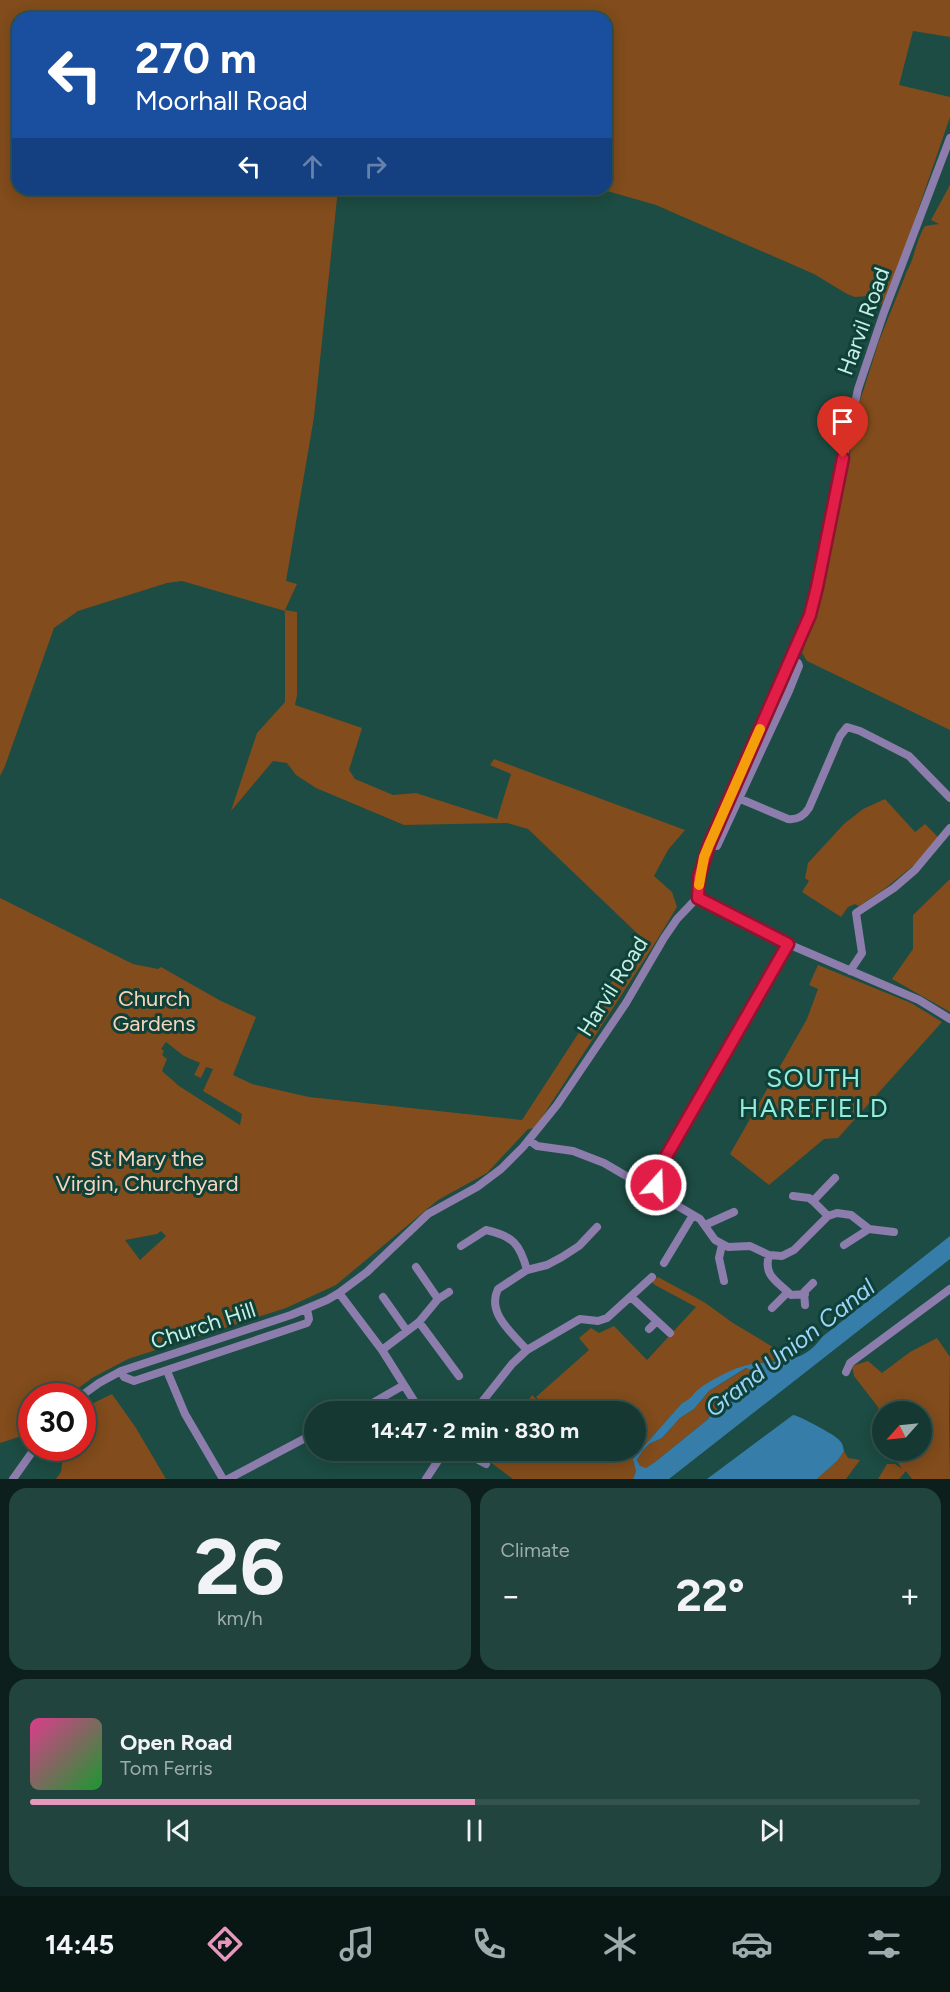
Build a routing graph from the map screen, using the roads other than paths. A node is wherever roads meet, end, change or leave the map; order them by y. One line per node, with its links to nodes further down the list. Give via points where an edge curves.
1 (950, 138): 2 (street, Harvil Road, via 858,389 817,587 791,659 798,663 798,669)
2 (735, 797): 3 (street, via 788,819 803,815 847,727 909,756); 5 (street, Harvil Road, via 717,846 709,845 699,877)
3 (950, 798)
4 (950, 828): 7 (street, via 915,870 856,913 862,953)
5 (698, 898): 6 (street); 9 (street, Harvil Road, via 667,933 626,1003)
6 (788, 944): 7 (street); 10 (street)
7 (850, 971): 8 (street, via 918,1000)
8 (950, 1019)
9 (529, 1140): 12 (street, via 537,1146 589,1156); 36 (street, Harvil Road, via 489,1178 428,1215)
10 (656, 1174): 12 (street); 14 (street)
11 (835, 1178): 15 (street)
12 (635, 1182): 14 (street)
13 (793, 1196): 15 (street)
14 (662, 1198): 17 (street)
15 (813, 1201): 18 (street)
16 (734, 1212): 19 (street)
17 (693, 1215): 19 (street); 27 (street)
18 (828, 1216): 21 (street, via 851,1215); 26 (street, via 788,1254)
19 (705, 1225): 23 (street)
20 (597, 1227): 29 (street, via 562,1257)
21 (869, 1229): 22 (street); 24 (street)
22 (894, 1232)
23 (722, 1245): 26 (street, via 750,1246); 31 (street, via 719,1258)
24 (844, 1245)
25 (461, 1246): 29 (street, via 486,1230 509,1238 520,1249)
26 (769, 1255): 35 (street, via 766,1269)
27 (664, 1263)
28 (416, 1267): 40 (street)
29 (527, 1270): 50 (street, via 498,1289 495,1304 498,1315)
30 (652, 1277): 39 (street)
31 (724, 1281)
32 (813, 1283): 37 (street)
33 (950, 1289): 53 (street, via 850,1363)
34 (449, 1292): 40 (street)
35 (788, 1292): 37 (street); 42 (street)
36 (339, 1293): 43 (street, Church Hill); 49 (street)
37 (805, 1294): 41 (street)
38 (383, 1297): 47 (street)
39 (631, 1297): 44 (street); 50 (street, via 603,1320 580,1319)
40 (438, 1299): 45 (street)
41 (805, 1305)
42 (772, 1308)
43 (307, 1309): 51 (street, Church Hill); 52 (street, via 307,1323)
44 (657, 1321): 46 (street); 48 (street)
45 (419, 1322): 47 (street); 54 (street)
46 (649, 1329)
47 (407, 1331): 49 (street)
48 (670, 1333)
49 (381, 1350): 56 (street)
50 (527, 1350): 59 (street)
51 (121, 1371): 52 (street, via 134,1381); 55 (street, Church Hill)
52 (167, 1371): 66 (street, via 185,1414)
53 (846, 1372)
54 (459, 1376)
55 (96, 1385)
56 (404, 1385): 57 (street); 58 (street)
57 (376, 1401)
58 (414, 1401)
59 (483, 1401)
60 (304, 1439): 67 (street)
61 (26, 1461): 65 (street)
62 (438, 1461): 68 (street)
63 (480, 1461): 64 (street)
64 (486, 1464)
65 (13, 1479)
66 (223, 1479)
67 (228, 1479)
68 (426, 1479)

